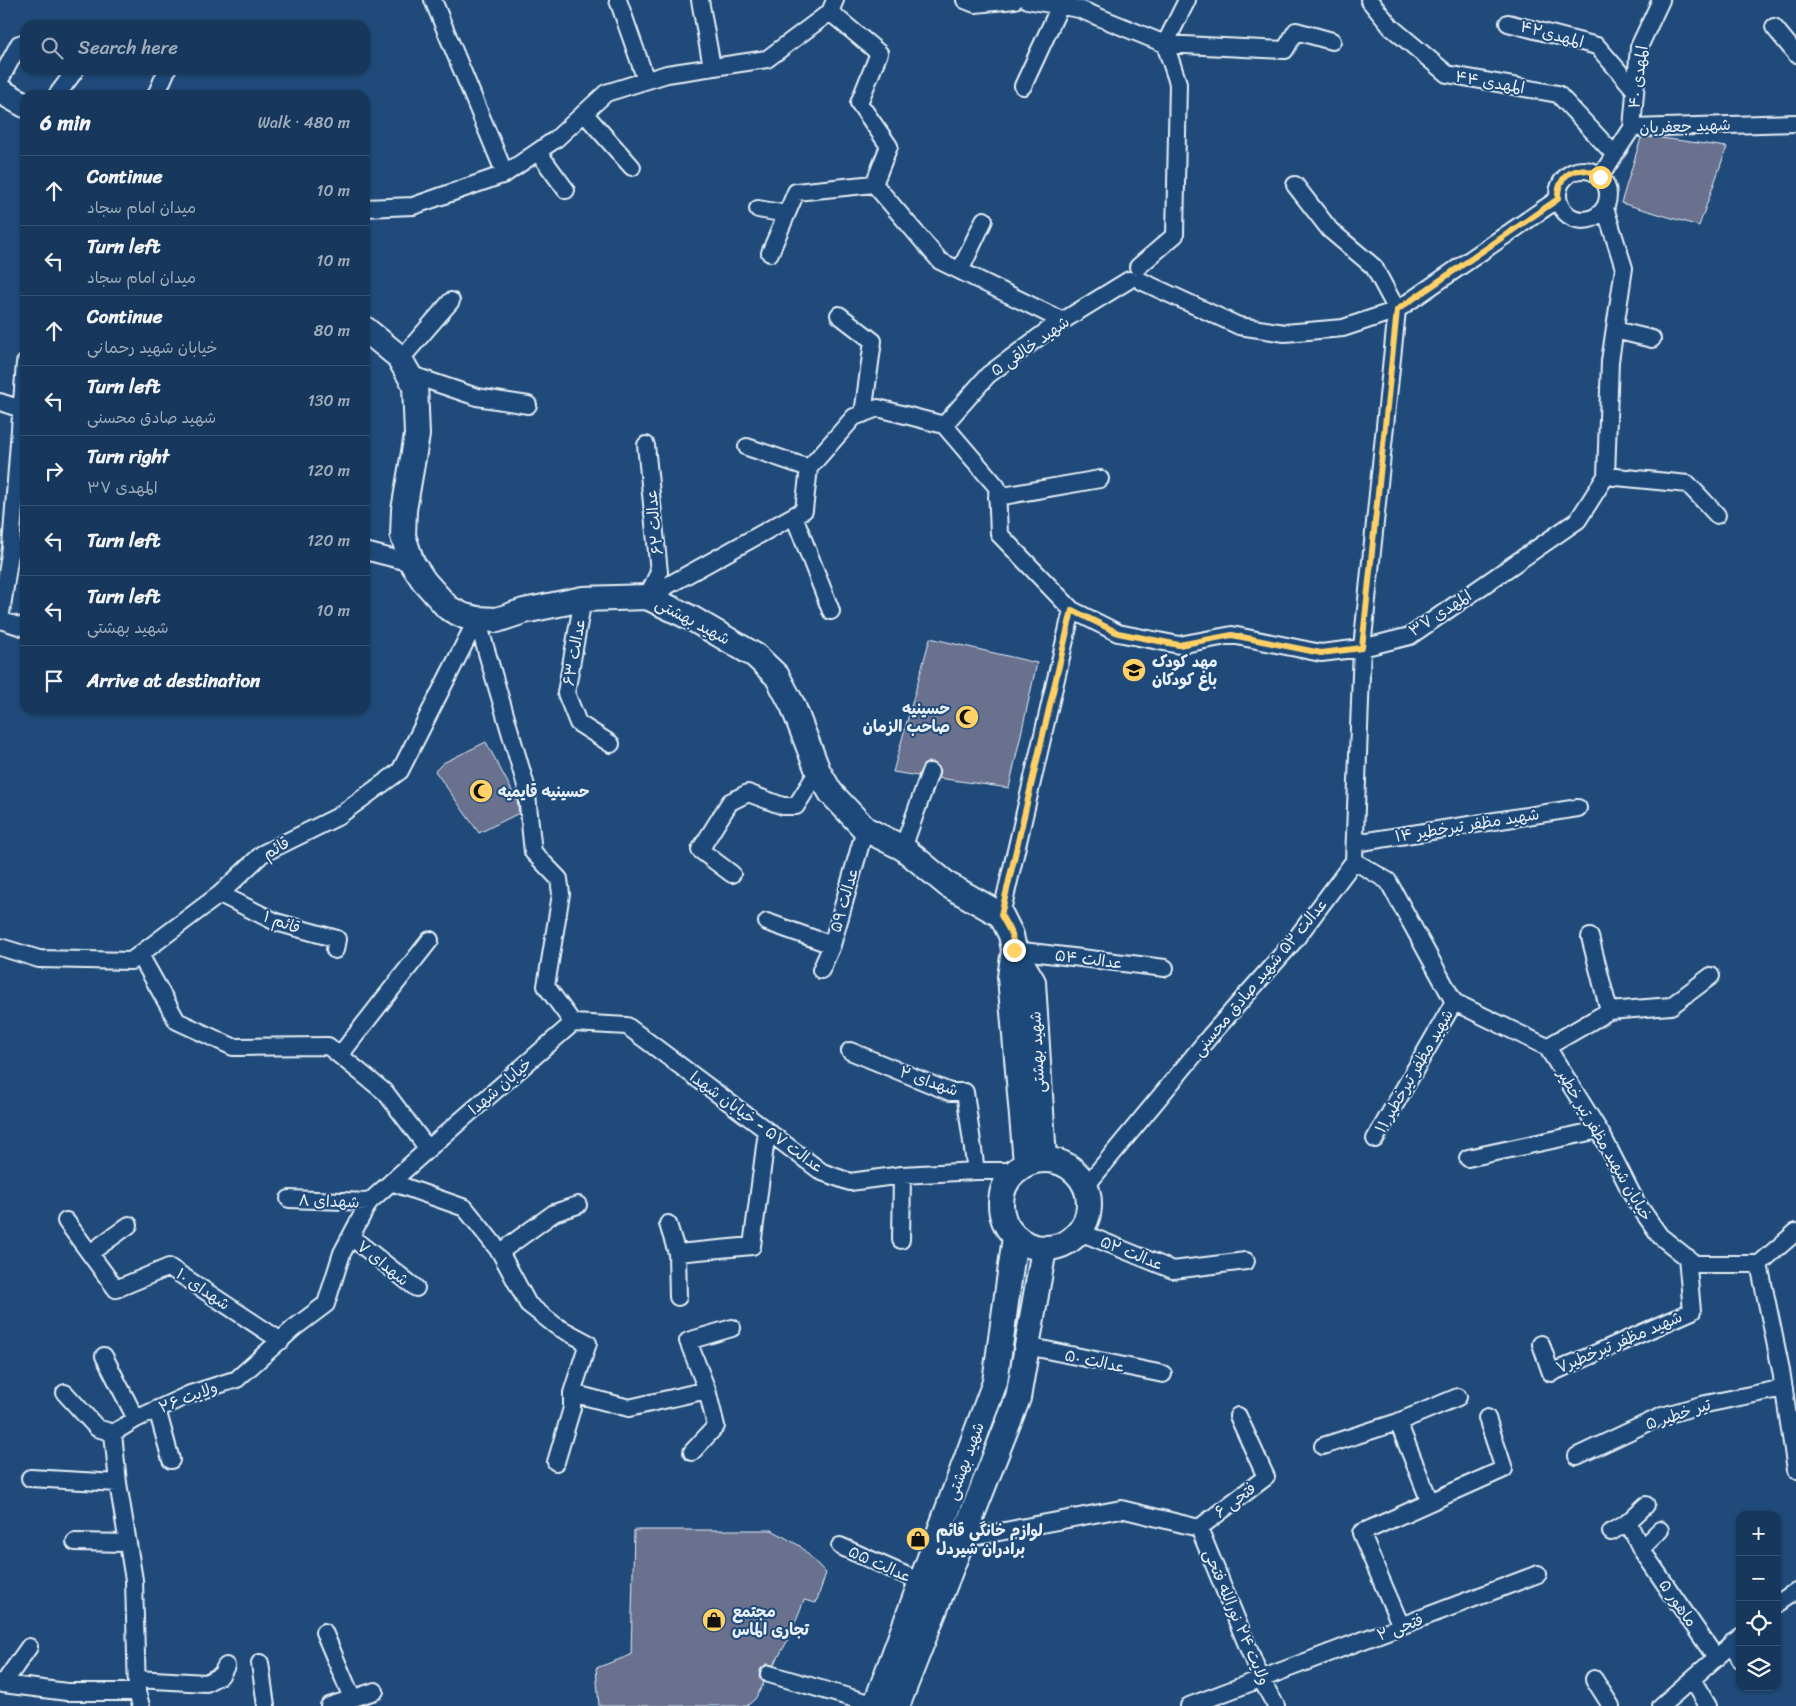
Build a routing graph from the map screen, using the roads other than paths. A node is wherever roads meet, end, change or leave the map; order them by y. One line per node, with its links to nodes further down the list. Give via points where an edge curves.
1 (433, 0): 36 (street)
2 (618, 0): 23 (street)
3 (700, 0): 19 (street)
4 (965, 0): 9 (street, via 975,4)
5 (1015, 0): 9 (street)
6 (1027, 0): 12 (street)
7 (1187, 0): 17 (street)
8 (1369, 0): 34 (street, المهدی ۴۴, via 1391,27 1447,74 1558,94)
9 (986, 1)
10 (1657, 1): 27 (street, المهدی ۴۰, via 1639,47)
11 (832, 6): 19 (street, via 766,60); 38 (street, via 879,53 859,103 889,146)
12 (1060, 6): 17 (street, via 1079,9); 24 (street)
13 (1508, 22): 27 (street, المهدی۴۲, via 1597,46)
14 (1774, 27): 18 (street)
15 (1332, 40): 17 (street, via 1296,31 1285,50)
16 (19, 44): 22 (street)
17 (1166, 44): 49 (street, شهید خالقی ۵, via 1178,82 1175,235)
18 (1796, 54)
19 (712, 68): 23 (street)
20 (72, 75): 25 (street)
21 (165, 75): 26 (street)
22 (0, 80)
23 (646, 80): 30 (street, via 606,93)
24 (1023, 86)
25 (61, 90)
26 (158, 90)
27 (1635, 90): 32 (street, المهدی ۴۰)
28 (0, 91): 29 (main road)
29 (20, 103)
30 (584, 113): 33 (street); 35 (street)
31 (1796, 123): 32 (street, شهید جعفریان)
32 (1632, 128): 34 (street, شهید جعفریان)
33 (538, 152): 36 (street); 40 (street)
34 (1614, 154): 37 (street, شهید جعفریان)
35 (632, 168)
36 (506, 174): 42 (street, via 413,206)
37 (1600, 177): 41 (street, via 1586,170 1571,172 1560,184); 43 (street, via 1608,192)
38 (874, 184): 45 (street, via 796,192); 48 (street, via 940,262)
39 (1295, 184): 51 (street, via 1330,230 1374,267)
40 (566, 190)
41 (1558, 199): 43 (street, via 1564,213 1578,220 1593,219); 51 (street)
42 (370, 208)
43 (1605, 208): 54 (street, via 1624,268)
44 (758, 209): 45 (street)
45 (786, 214): 47 (street)
46 (984, 220): 48 (street)
47 (770, 253)
48 (960, 271): 53 (street)
49 (1136, 276): 51 (street, via 1239,326 1285,333 1343,328); 53 (street, شهید خالقی ۵)
50 (451, 300): 57 (street)
51 (1397, 310): 82 (street)
52 (839, 315): 61 (street, via 873,341)
53 (1064, 321): 63 (street, شهید خالقی ۵, via 988,375)
54 (1615, 330): 56 (street); 67 (street, via 1610,361)
55 (370, 334): 57 (main road)
56 (1652, 339)
57 (404, 367): 59 (street, via 478,397); 74 (main road, شهید بهشتی, via 415,385 417,435 404,510 404,536)
58 (0, 402): 60 (street)
59 (528, 405)
60 (20, 408)
61 (863, 414): 63 (street, via 878,408); 66 (street, via 854,417)
62 (20, 424): 72 (street)
63 (944, 425): 69 (street, via 997,486)
64 (646, 445): 75 (street, عدالت ۶۲, via 659,572)
65 (747, 447): 66 (street)
66 (809, 468): 71 (street, via 804,510)
67 (1606, 476): 70 (street, via 1688,484); 82 (street, المهدی ۳۷, via 1578,520 1410,636)
68 (1100, 479): 69 (street)
69 (997, 497): 77 (street, المهدی ۳۷, via 999,534)
70 (1717, 515)
71 (794, 516): 75 (street); 78 (street)
72 (6, 533): 80 (street)
73 (370, 552): 74 (street)
74 (412, 563): 79 (main road, شهید بهشتی, via 448,608)
75 (647, 597): 76 (main road, شهید بهشتی); 84 (main road, شهید بهشتی, via 756,656 777,676)
76 (583, 600): 79 (main road, شهید بهشتی, via 524,611 497,620); 83 (street, عدالت ۶۳, via 566,693 578,723)
77 (1072, 610): 82 (street, المهدی ۳۷, via 1118,633 1179,645 1232,635 1321,653); 93 (street)
78 (831, 611)
79 (477, 619): 92 (street, قائم, via 400,771 336,816 262,854); 107 (street, via 526,786 533,852 559,879 561,894 546,986)
80 (0, 620): 81 (street)
81 (20, 626)
82 (1362, 648): 88 (street)
83 (611, 744)
84 (818, 771): 87 (main road, شهید بهشتی, via 831,794); 91 (street, via 796,806 783,806 748,793 730,802 700,850)
85 (930, 772): 89 (street)
86 (1578, 808): 88 (street, شهید مظفر تیرخطیر ۱۴)
87 (865, 829): 89 (main road, شهید بهشتی); 97 (street, عدالت ۵۹)
88 (1355, 843): 90 (street)
89 (903, 848): 93 (main road, شهید بهشتی, via 948,885)
90 (1354, 861): 105 (street, via 1388,881); 120 (street, عدالت ۵۲ شهید صادق محسنی, via 1295,940 1210,1036)
91 (732, 874)
92 (220, 894): 99 (street, قائم ۱, via 276,922 337,939); 101 (street, قائم)
93 (1001, 915): 100 (main road, شهید بهشتی, via 1012,935)
94 (767, 922): 97 (street)
95 (1590, 938): 106 (street)
96 (430, 940): 110 (street)
97 (832, 945): 103 (street, عدالت ۵۹)
98 (0, 947): 101 (street, قائم, via 39,959 131,962)
99 (335, 950)
100 (1014, 950): 102 (street, عدالت ۵۴); 116 (main road, شهید بهشتی, via 1033,982)
101 (140, 955): 110 (street, via 177,1021 233,1047 328,1046)
102 (1165, 968)
103 (821, 970)
104 (1711, 976): 106 (street, via 1671,1006)
105 (1454, 1002): 108 (street); 113 (street, شهید مظفر تیرخطیر ۱۱)
106 (1609, 1010): 108 (street)
107 (573, 1023): 112 (street, عدالت ۵۷ - خیابان شهدا, via 627,1026); 114 (street, خیابان شهدا)
108 (1548, 1047): 111 (street, خیابان شهید مظفر تیر خطیر)
109 (850, 1051): 117 (street, شهدای ۲, via 950,1092 965,1092)
110 (340, 1055): 114 (street, via 386,1093)
111 (1599, 1130): 115 (street); 136 (street, خیابان شهید مظفر تیر خطیر, via 1636,1202 1660,1236)
112 (767, 1131): 118 (street, عدالت ۵۷ - خیابان شهدا, via 822,1172 850,1182); 135 (street, via 752,1246)
113 (1374, 1139)
114 (428, 1149): 119 (street, ولایت ۲۶)
115 (1468, 1158)
116 (1028, 1165): 117 (street, عدالت ۵۷ - خیابان شهدا); 120 (main road, via 1061,1162 1076,1171); 130 (main road, via 1005,1183 1001,1197 1001,1212)
117 (976, 1170): 118 (street, عدالت ۵۷ - خیابان شهدا)
118 (902, 1175): 131 (street)
119 (391, 1182): 122 (street, ولایت ۲۶); 133 (street, via 465,1208)
120 (1086, 1186): 127 (main road, via 1089,1210)
121 (289, 1199): 122 (street, شهدای ۸)
122 (369, 1202): 129 (street, ولایت ۲۶)
123 (578, 1205): 133 (street, via 554,1213)
124 (66, 1221): 134 (street, شهدای ۱۰)
125 (668, 1224): 135 (street)
126 (129, 1225): 134 (street)
127 (1080, 1232): 132 (main road, via 1070,1241); 137 (street, عدالت ۵۲, via 1172,1270)
128 (1796, 1232): 138 (street)
129 (351, 1237): 139 (street, شهدای ۷); 142 (street, ولایت ۲۶, via 342,1253 326,1304)
130 (1015, 1237): 132 (main road, via 1028,1246); 178 (main road, شهید بهشتی, via 994,1382)
131 (901, 1240)
132 (1044, 1249): 144 (main road, شهید بهشتی)
133 (500, 1252): 150 (street, via 528,1304 556,1326 588,1343)
134 (90, 1253): 142 (street, شهدای ۱۰, via 116,1289 169,1267)
135 (677, 1253): 140 (street)
136 (1687, 1257): 138 (street, خیابان شهید مظفر تیر خطیر, via 1695,1264); 143 (street, شهید مظفر تیرخطیر۷, via 1692,1311 1550,1372)
137 (1246, 1261)
138 (1759, 1264): 147 (street)
139 (416, 1288)
140 (678, 1297)
141 (732, 1328): 148 (street, via 688,1341)
142 (281, 1341): 152 (street, ولایت ۲۶, via 237,1379)
143 (1541, 1344)
144 (1027, 1346): 146 (street, عدالت ۵۰); 172 (main road, شهید بهشتی, via 1018,1398)
145 (104, 1356): 155 (street)
146 (1163, 1374)
147 (1784, 1388): 160 (street, تیر خطیر ۵, via 1662,1416); 162 (street)
148 (707, 1390): 150 (street, via 629,1408); 159 (street, via 716,1426)
149 (65, 1393): 157 (street, via 98,1428)
150 (572, 1393): 163 (street, via 572,1408)
151 (1458, 1397): 156 (street)
152 (157, 1409): 155 (street, ولایت ۲۶); 161 (street)
153 (1238, 1416): 169 (street, فتحی ۶, via 1266,1477)
154 (1487, 1418): 166 (street, via 1504,1469)
155 (136, 1419): 157 (street, ولایت ۲۶)
156 (1398, 1422): 158 (street); 166 (street)
157 (113, 1433): 165 (street)
158 (1323, 1446)
159 (692, 1452)
160 (1577, 1456)
161 (171, 1460)
162 (1795, 1460)
163 (556, 1462)
164 (30, 1478): 165 (street)
165 (118, 1482): 174 (street)
166 (1430, 1502): 181 (street, via 1361,1533)
167 (1646, 1505): 168 (street)
168 (1628, 1522): 171 (street); 176 (street, ماهور ۵)
169 (1199, 1528): 172 (street, via 1121,1509); 191 (street, ولایت ۲۴ نورالله فتحی)
170 (1660, 1530): 176 (street)
171 (1611, 1532)
172 (962, 1539): 198 (main road, شهید بهشتی)
173 (76, 1542): 174 (street)
174 (128, 1543): 194 (street, via 134,1580)
175 (840, 1546): 178 (street, عدالت ۵۵)
176 (1641, 1549): 185 (street, ماهور ۵)
177 (1538, 1574): 181 (street, فتحی ۲)
178 (920, 1582): 198 (main road, شهید بهشتی)
179 (1796, 1591): 180 (street)
180 (1781, 1601)
181 (1400, 1626): 191 (street, فتحی ۲)
182 (324, 1632): 195 (street)
183 (1736, 1640): 185 (street)
184 (28, 1647): 192 (street)
185 (1716, 1658): 190 (street)
186 (260, 1664): 196 (street)
187 (226, 1666): 194 (street, via 221,1675 206,1683)
188 (769, 1674): 198 (street)
189 (1594, 1679): 201 (street)
190 (1692, 1679): 202 (street); 203 (street)
191 (1261, 1680): 199 (street, فتحی ۲); 200 (street, ولایت ۲۴ نورالله فتحی)
192 (1, 1683): 194 (street, via 67,1692)
193 (375, 1691): 195 (street)
194 (138, 1692)
195 (352, 1698): 197 (street)
196 (266, 1706)
197 (329, 1706)
198 (883, 1706)
199 (1189, 1706)
200 (1276, 1706)
201 (1611, 1706)
202 (1661, 1706)
203 (1708, 1706)

